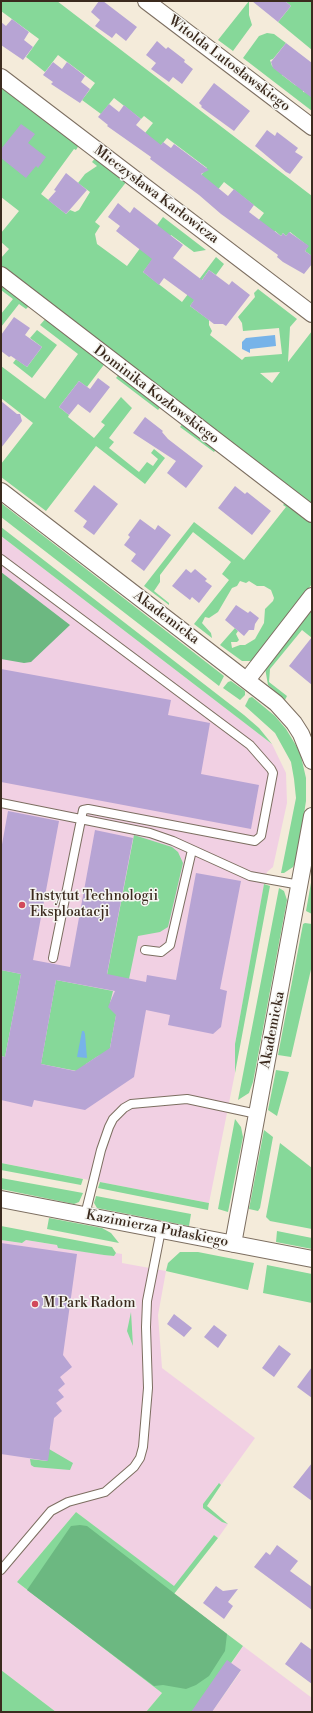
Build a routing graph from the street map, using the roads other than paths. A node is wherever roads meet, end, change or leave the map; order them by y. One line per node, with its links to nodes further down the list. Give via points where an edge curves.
1 (146, 1): 3 (street, Witolda Lutosławskiego)
2 (1, 77): 5 (street, Mieczysława Karłowicza)
3 (312, 127)
4 (1, 275): 7 (street, Dominika Kozłowskiego)
5 (312, 314)
6 (1, 492): 10 (street, Akademicka)
7 (312, 514)
8 (1, 558): 14 (lane, via 250,745 273,773 261,836 255,841 88,809 83,810)
9 (312, 596): 10 (street)
10 (247, 680): 11 (street, Akademicka, via 276,703 294,723)
11 (312, 761)
12 (2, 804): 14 (lane)
13 (312, 816): 16 (street, Akademicka)
14 (80, 819): 15 (lane, via 150,833); 18 (lane)
15 (192, 850): 16 (lane, via 250,876); 17 (lane, via 170,945 161,952)
16 (300, 885): 19 (street, Akademicka)
17 (145, 950)
18 (53, 958)
19 (257, 1114): 21 (lane, via 187,1099 131,1104 124,1108 109,1127); 23 (street, Akademicka)
20 (1, 1199): 21 (street, Kazimierza Pułaskiego)
21 (86, 1215): 22 (street, Kazimierza Pułaskiego)
22 (161, 1230): 23 (street, Kazimierza Pułaskiego); 25 (lane, via 147,1301 147,1394 140,1458 134,1467 105,1492 68,1502 51,1511)
23 (233, 1244): 24 (street, Kazimierza Pułaskiego)
24 (312, 1259)
25 (1, 1570)

